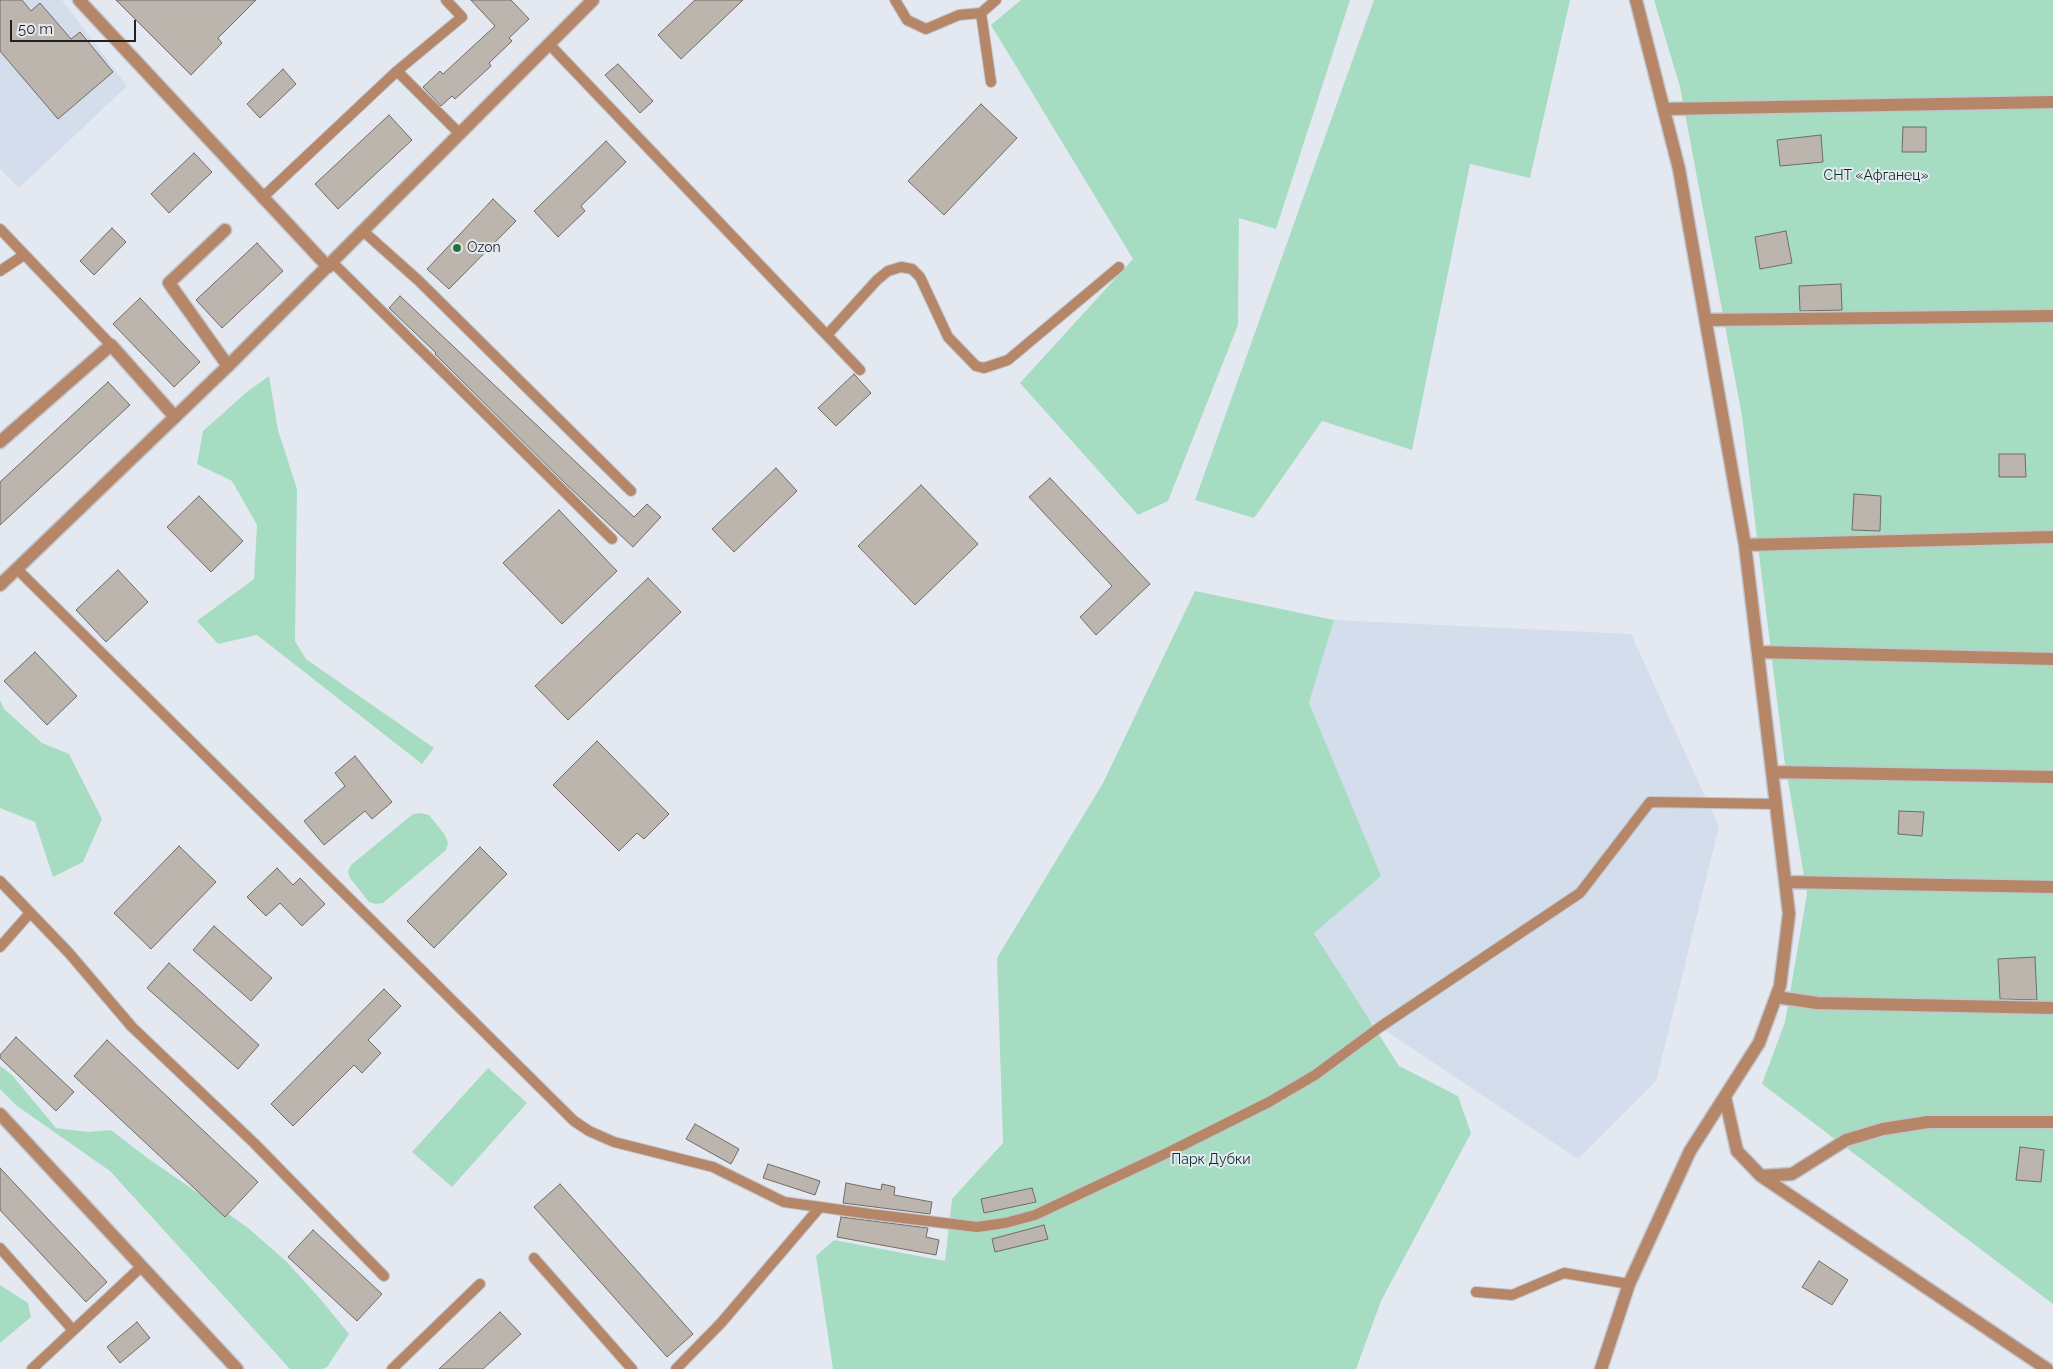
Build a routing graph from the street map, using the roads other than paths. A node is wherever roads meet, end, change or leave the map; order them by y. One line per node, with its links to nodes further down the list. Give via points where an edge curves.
1 (79, 0): 14 (street)
2 (446, 0): 9 (lane, via 462,17)
3 (593, 0): 8 (street)
4 (895, 0): 7 (lane, via 907,20 926,29 960,15)
5 (996, 0): 7 (lane)
6 (1636, 0): 12 (street)
7 (981, 13): 10 (lane)
8 (549, 44): 13 (street); 24 (lane)
9 (397, 71): 13 (lane); 14 (lane)
10 (991, 82)
11 (2053, 102): 12 (street)
12 (1664, 109): 23 (street, via 1679,169)
13 (460, 134): 17 (street)
14 (262, 198): 19 (street)
15 (0, 229): 18 (lane)
16 (224, 230): 26 (street, via 169,283)
17 (363, 231): 19 (street); 30 (lane, via 419,281)
18 (24, 255): 21 (lane); 25 (lane)
19 (331, 265): 26 (street); 32 (lane)
20 (1119, 267): 24 (lane, via 1008,360 984,368 976,366 948,337 920,277 912,269 901,267 888,271)
21 (0, 271)
22 (2053, 316): 23 (street)
23 (1706, 320): 33 (street)
24 (827, 334): 27 (lane)
25 (111, 344): 28 (street); 29 (street)
26 (228, 366): 28 (street)
27 (860, 370)
28 (175, 417): 34 (street)
29 (0, 442)
30 (631, 491)
31 (2053, 537): 33 (street)
32 (612, 539)
33 (1745, 545): 36 (street)
34 (17, 569): 35 (street); 52 (lane, via 574,1121 614,1142 714,1167 784,1202)
35 (0, 585)
36 (1758, 652): 37 (street); 38 (street)
37 (2053, 659)
38 (1773, 772): 39 (street); 40 (street)
39 (2053, 777)
40 (1777, 804): 42 (street); 52 (lane, via 1650,802 1580,893 1380,1027 1315,1075 1169,1152 1035,1215 977,1227)
41 (0, 882): 44 (lane)
42 (1786, 882): 43 (street); 46 (street, via 1789,914)
43 (2053, 886)
44 (30, 913): 45 (lane); 56 (lane, via 132,1027 254,1143)
45 (0, 947)
46 (1776, 997): 47 (street, via 1817,1003); 48 (street, via 1759,1043)
47 (2053, 1008)
48 (1724, 1097): 51 (street, via 1737,1151); 58 (street, via 1690,1151)
49 (0, 1114): 55 (street)
50 (2053, 1122): 51 (street, via 1928,1122 1883,1129 1846,1140 1792,1174)
51 (1761, 1176): 67 (street)
52 (820, 1207): 65 (lane, via 728,1316)
53 (0, 1248): 60 (lane)
54 (534, 1258): 64 (lane)
55 (141, 1267): 60 (lane); 62 (street)
56 (384, 1276)
57 (480, 1284): 63 (lane)
58 (1629, 1284): 59 (lane, via 1564,1273 1512,1295); 66 (street)
59 (1476, 1292)
60 (73, 1330): 61 (lane)
61 (32, 1369)
62 (237, 1369)
63 (392, 1369)
64 (632, 1369)
65 (676, 1369)
66 (1601, 1369)
67 (2048, 1369)

